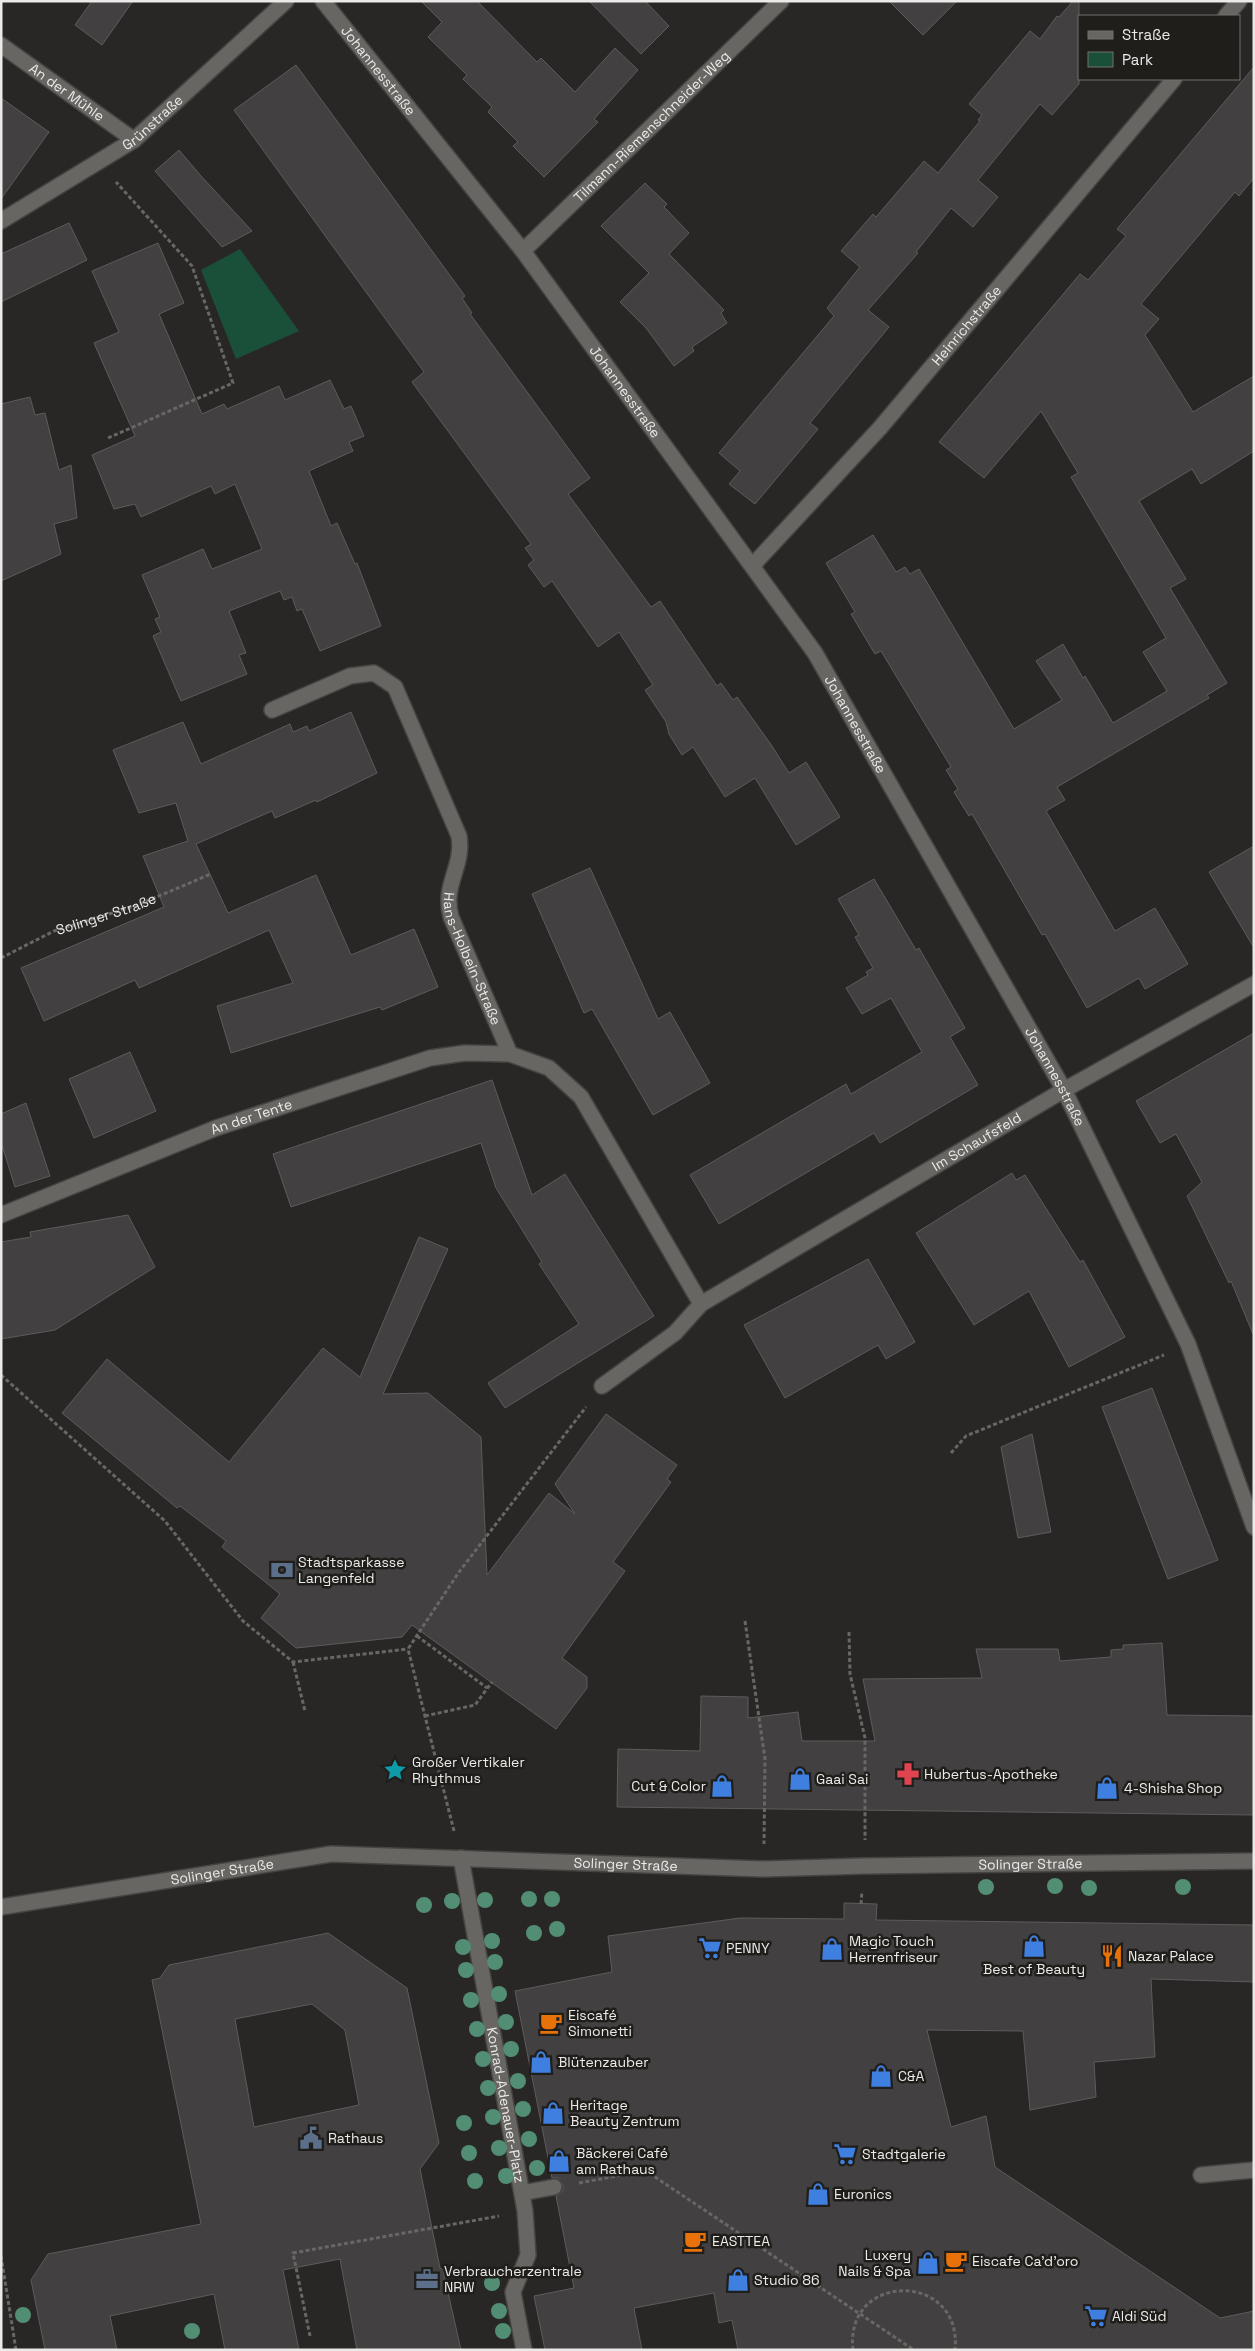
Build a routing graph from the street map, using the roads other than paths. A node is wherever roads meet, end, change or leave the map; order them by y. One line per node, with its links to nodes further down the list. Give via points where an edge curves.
1 (286, 1): 8 (street, Grünstraße)
2 (324, 1): 10 (street, Johannesstraße)
3 (781, 1): 10 (street, Tilmann-Riemenschneider-Weg)
4 (1239, 1): 5 (street)
5 (1227, 15)
6 (1, 45): 8 (street, An der Mühle)
7 (1173, 80): 11 (street, Heinrichstraße, via 880,428)
8 (134, 140): 9 (street, Grünstraße)
9 (1, 221)
10 (523, 251): 11 (street, Johannesstraße)
11 (752, 565): 15 (street, Johannesstraße, via 815,653)
12 (272, 710): 14 (street, Hans-Holbein-Straße, via 350,676 374,673 395,687 459,836 461,849 447,903)
13 (1254, 984): 15 (street, Im Schaufsfeld)
14 (510, 1054): 16 (street, An der Tente, via 465,1053 430,1058 216,1128); 17 (street, via 549,1068 581,1097)
15 (1064, 1090): 17 (street, Im Schaufsfeld); 19 (street, Johannesstraße, via 1188,1344)
16 (1, 1215)
17 (701, 1304): 18 (street, Im Schaufsfeld, via 675,1332)
18 (602, 1386)
19 (1254, 1526)
20 (461, 1858): 21 (street, Solinger Straße, via 763,1869); 22 (street, Solinger Straße, via 331,1854); 26 (street, Konrad-Adenauer-Platz)
21 (1254, 1861)
22 (1, 1907)
23 (1254, 2170): 24 (street)
24 (1201, 2175)
25 (554, 2187): 26 (street)
26 (522, 2194): 27 (street, Konrad-Adenauer-Platz, via 528,2255 514,2292)
27 (524, 2350)

